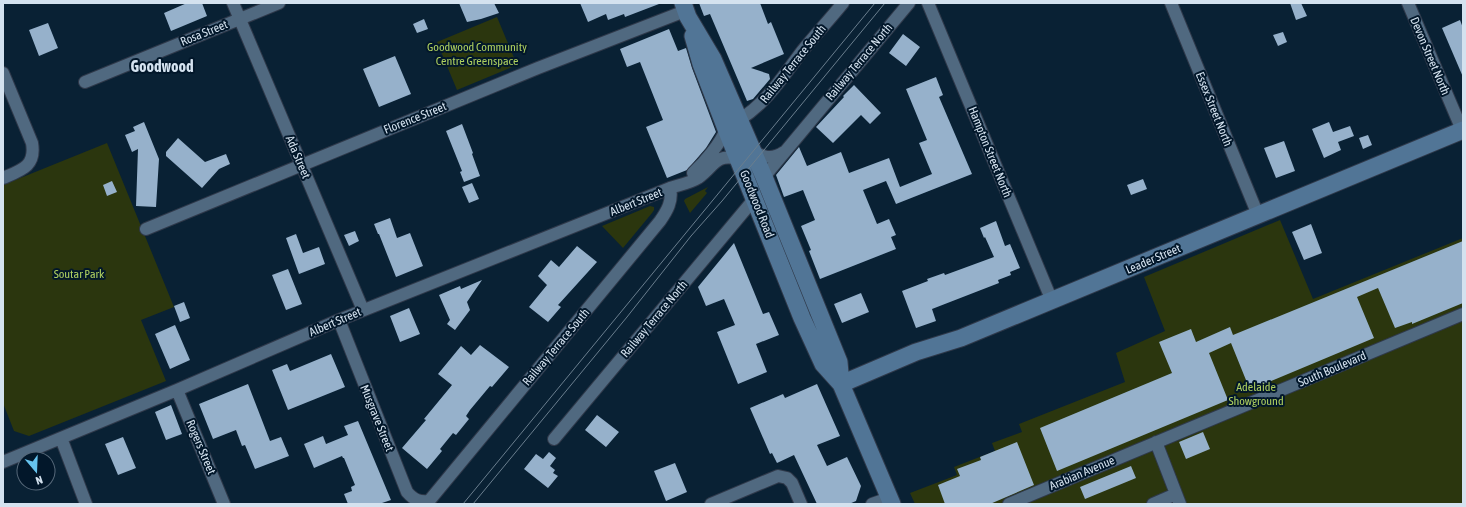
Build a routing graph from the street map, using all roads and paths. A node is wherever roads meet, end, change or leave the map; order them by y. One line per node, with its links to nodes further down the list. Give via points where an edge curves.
1 (233, 3): 9 (street, Ada Street)
2 (279, 3): 9 (street, Rosa Street)
3 (843, 3): 12 (street, Railway Terrace South, via 768,96 752,112)
4 (909, 3): 14 (street, Railway Terrace North)
5 (928, 3): 23 (street, Hampton Street North)
6 (1171, 3): 21 (street, Essex Street North)
7 (1408, 3): 13 (street, Devon Street North)
8 (685, 10): 12 (main road, Goodwood Road, via 701,64); 16 (street, Florence Street)
9 (240, 18): 11 (street, Rosa Street); 16 (street, Ada Street)
10 (3, 73): 18 (street, via 33,150 28,165)
11 (85, 82)
12 (733, 124): 15 (main road, Goodwood Road); 19 (street, Albert Street, via 702,163)
13 (1462, 130): 21 (main road, Leader Street)
14 (787, 150): 15 (street, via 769,158); 17 (street, Railway Terrace North)
15 (745, 154): 17 (main road, Goodwood Road); 19 (street, Albert Street, via 722,158 696,179); 20 (main road, Goodwood Road)
16 (301, 164): 22 (street, Florence Street); 24 (street, Ada Street)
17 (764, 177): 27 (main road, Goodwood Road, via 839,362)
18 (3, 178)
19 (670, 188): 24 (street, Albert Street); 34 (street, Railway Terrace South, via 671,201 660,221)
20 (755, 198): 27 (main road, Goodwood Road, via 815,349 823,364); 30 (street, Railway Terrace North)
21 (1258, 215): 23 (main road, Leader Street)
22 (146, 229)
23 (1052, 301): 27 (main road, Leader Street, via 961,338 916,352)
24 (362, 310): 26 (street, Albert Street)
25 (1463, 314): 31 (street, South Boulevard)
26 (338, 320): 28 (street, Albert Street); 34 (street, Musgrave Street, via 407,492 416,501)
27 (841, 384): 35 (main road, Goodwood Road)
28 (177, 390): 29 (street, Albert Street); 37 (street, Rogers Street)
29 (61, 438): 32 (street, Albert Street); 36 (street)
30 (554, 439)
31 (1156, 442): 33 (street); 41 (street, Arabian Avenue)
32 (4, 458)
33 (1178, 499): 42 (street)
34 (429, 501)
35 (890, 501): 40 (street)
36 (86, 504)
37 (224, 504)
38 (711, 504): 39 (street, via 778,476 787,478 792,483)
39 (801, 504)
40 (872, 504)
41 (1009, 504)
42 (1153, 504)

